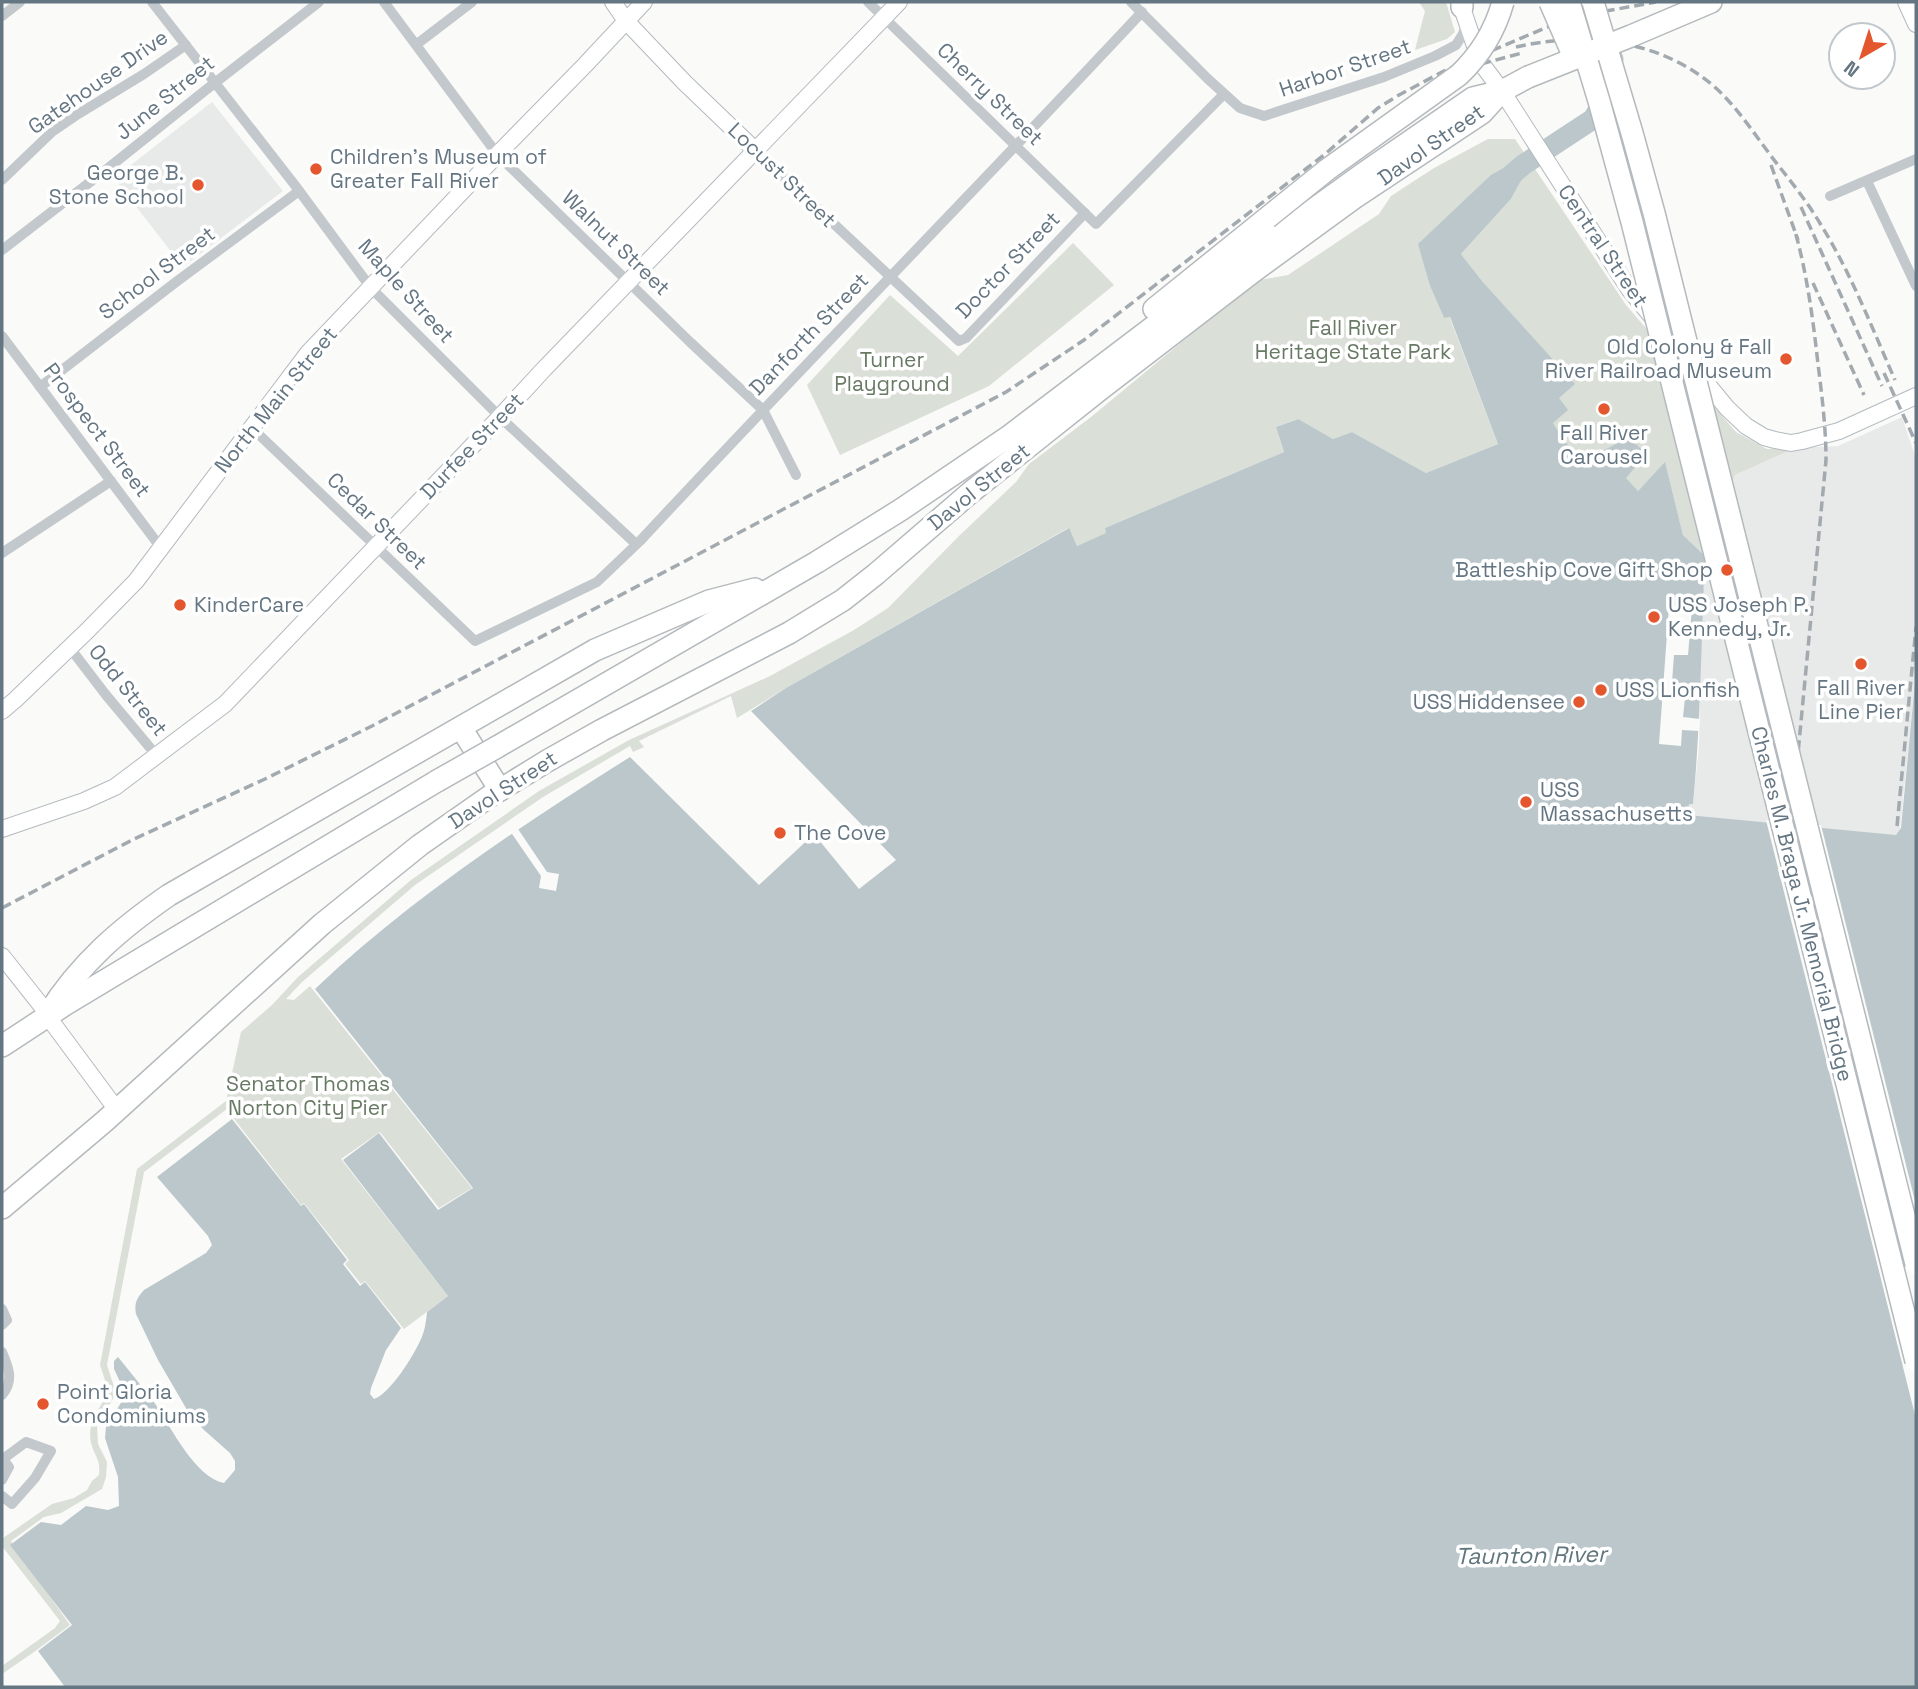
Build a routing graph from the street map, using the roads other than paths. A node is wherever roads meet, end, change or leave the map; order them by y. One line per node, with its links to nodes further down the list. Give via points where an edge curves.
1 (20, 2): 19 (street)
2 (152, 2): 24 (street, Maple Street)
3 (319, 2): 27 (street, June Street)
4 (384, 2): 23 (street, Walnut Street)
5 (472, 2): 23 (street)
6 (613, 2): 21 (main road, Locust Street)
7 (644, 2): 21 (main road, North Main Street)
8 (868, 2): 20 (street, Cherry Street)
9 (899, 2): 20 (main road, Durfee Street)
10 (1131, 2): 18 (street)
11 (1503, 2): 52 (highway, bridge, via 1489,37 1459,75 1328,169 1051,393)
12 (1550, 2): 30 (highway, bridge)
13 (1569, 2): 30 (highway, Charles M. Braga Jr. Memorial Bridge, bridge)
14 (1593, 2): 72 (highway, Charles M. Braga Jr. Memorial Bridge, bridge, via 1657,227)
15 (1711, 2): 28 (highway, bridge)
16 (1906, 2): 22 (main road)
17 (1463, 8): 25 (main road); 29 (street, Harbor Street, via 1465,29 1459,42 1384,77 1264,117 1240,108)
18 (1142, 12): 29 (street); 31 (street, Danforth Street)
19 (2, 16)
20 (884, 17): 31 (street, Cherry Street); 32 (main road, Durfee Street)
21 (626, 21): 32 (main road, Locust Street); 33 (main road, North Main Street)
22 (1916, 24)
23 (417, 44): 33 (street, Walnut Street)
24 (186, 45): 27 (street, Maple Street); 35 (street, Gatehouse Drive, via 53,131)
25 (1476, 49)
26 (1484, 67): 28 (main road, Central Street)
27 (215, 82): 37 (street, Maple Street); 40 (street, June Street)
28 (1502, 91): 48 (main road, Central Street, via 1629,289 1752,431 1791,443 1847,427); 52 (highway, Davol Street, via 1473,98 1364,173); 65 (highway, Davol Street, via 1482,113 1354,198 1098,391 860,588 770,643 602,730)
29 (1224, 94): 39 (street, via 1096,223)
30 (1610, 141): 76 (highway, Charles M. Braga Jr. Memorial Bridge, bridge)
31 (1017, 147): 39 (street, Cherry Street); 41 (street, Danforth Street)
32 (756, 151): 41 (street, Locust Street); 42 (main road, Durfee Street)
33 (497, 154): 42 (street, Walnut Street); 44 (main road, North Main Street)
34 (1916, 159): 36 (street)
35 (2, 180)
36 (1867, 181): 38 (street); 43 (street)
37 (299, 191): 44 (street, Maple Street); 47 (street, School Street)
38 (1830, 196)
39 (1085, 213): 46 (street, Doctor Street, via 966,338)
40 (2, 250)
41 (890, 277): 46 (street, Locust Street); 49 (street, Danforth Street)
42 (628, 283): 49 (street, Walnut Street); 50 (main road, Durfee Street)
43 (1916, 286)
44 (371, 288): 50 (street, Maple Street); 51 (main road, North Main Street, via 308,353)
45 (2, 336): 47 (street, Prospect Street)
46 (957, 341)
47 (40, 387): 54 (street, Prospect Street)
48 (1916, 396)
49 (763, 410): 53 (street, Walnut Street); 55 (street, Danforth Street)
50 (500, 417): 55 (street, Maple Street); 56 (main road, Durfee Street)
51 (252, 428): 56 (street, Cedar Street); 57 (main road, North Main Street)
52 (1008, 437): 59 (highway, Davol Street, via 871,530)
53 (796, 475)
54 (111, 481): 57 (street, Prospect Street); 58 (street)
55 (636, 544): 60 (street, Danforth Street, via 597,582)
56 (376, 547): 60 (street, Cedar Street); 64 (main road, Durfee Street, via 225,704)
57 (161, 548): 61 (main road, North Main Street, via 136,581)
58 (2, 553)
59 (782, 582): 63 (highway, via 709,601 626,635); 68 (highway, Davol Street, bridge)
60 (475, 641)
61 (70, 648): 62 (main road, North Main Street); 64 (street, Odd Street)
62 (2, 711)
63 (461, 728): 65 (highway); 68 (highway, via 169,895 99,949)
64 (157, 756): 66 (main road, Durfee Street, via 98,796)
65 (500, 790): 70 (highway, Davol Street, via 354,897)
66 (2, 829)
67 (2, 956): 68 (main road)
68 (48, 1014): 69 (highway, Davol Street); 70 (main road)
69 (2, 1046)
70 (117, 1110): 71 (highway, Davol Street)
71 (2, 1208)
72 (1916, 1264)
73 (2, 1309): 74 (street, via 7,1320)
74 (2, 1325)
75 (2, 1352): 77 (street, via 11,1372)
76 (1916, 1361)
77 (2, 1395)
78 (2, 1458): 79 (street, via 9,1467); 80 (street, via 26,1442 51,1451 12,1504)
79 (2, 1480)
80 (2, 1496)

